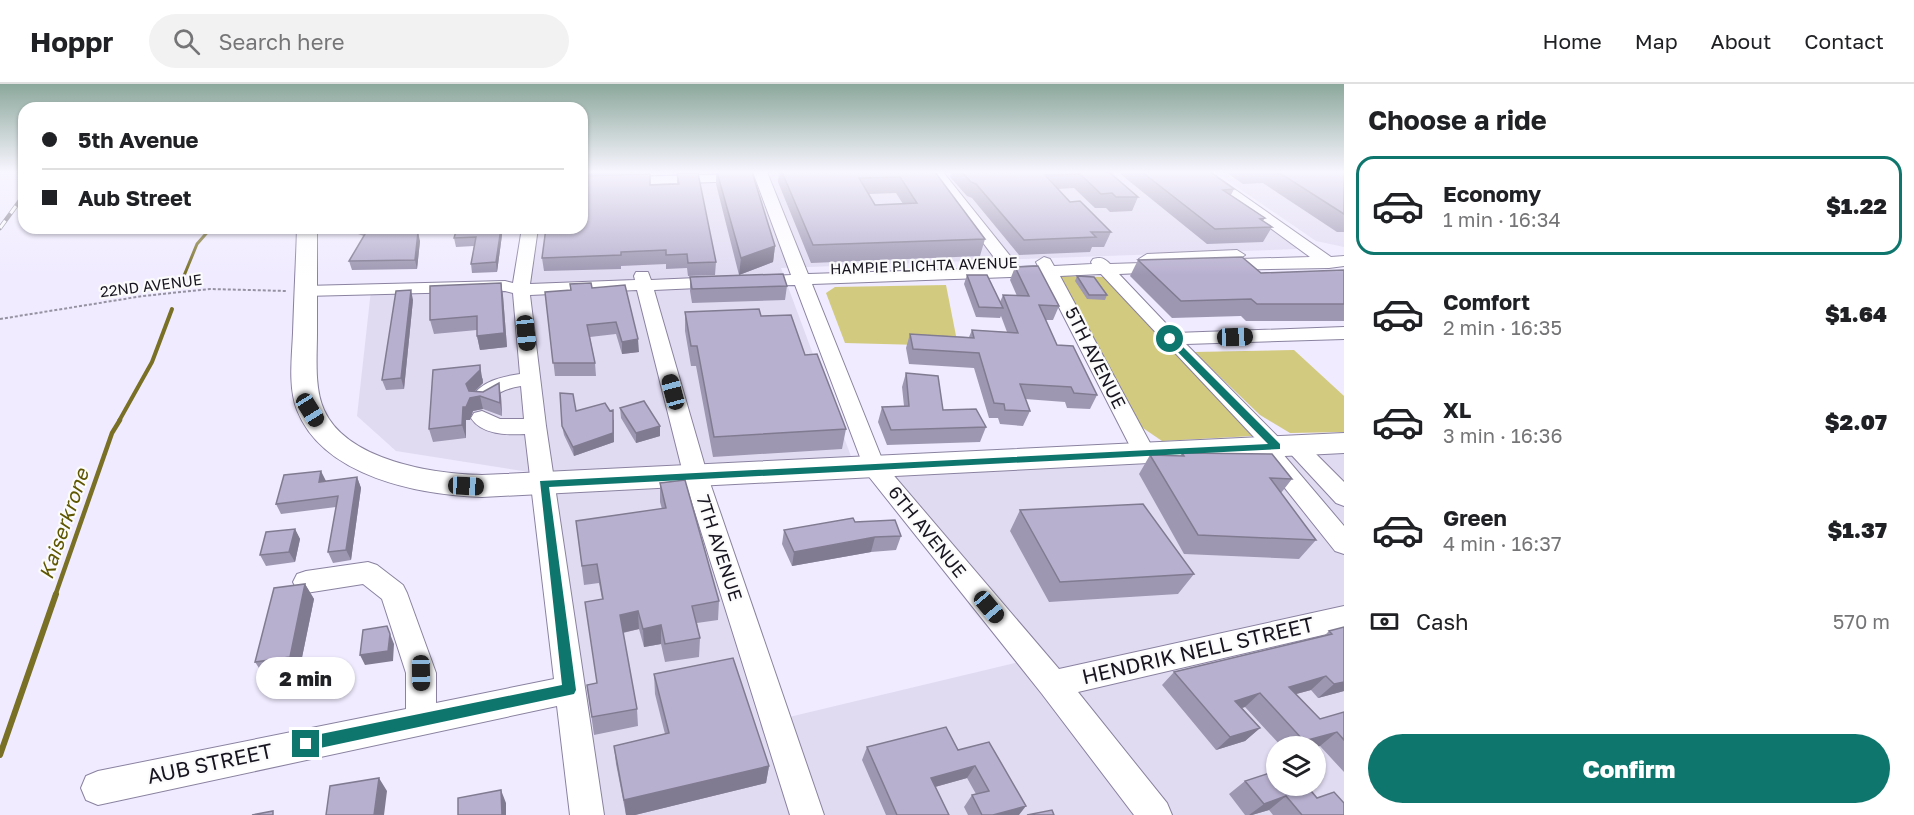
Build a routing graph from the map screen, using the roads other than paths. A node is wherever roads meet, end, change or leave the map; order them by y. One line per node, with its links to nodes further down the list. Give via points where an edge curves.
1 (776, 206): 15 (street, 6TH AVENUE)
2 (963, 206): 13 (street)
3 (1248, 206): 8 (street)
4 (298, 234): 10 (main road)
5 (307, 234): 10 (main road)
6 (529, 234): 17 (street)
7 (1344, 251): 8 (street, HAMPIE PLICHTA AVENUE)
8 (1319, 257): 9 (street, HAMPIE PLICHTA AVENUE); 11 (street, HAMPIE PLICHTA AVENUE); 14 (street)
9 (1344, 261)
10 (304, 263): 18 (main road)
11 (1101, 265): 12 (street, HAMPIE PLICHTA AVENUE); 20 (street)
12 (1047, 266): 13 (street, HAMPIE PLICHTA AVENUE); 25 (street, 5TH AVENUE)
13 (1010, 267): 15 (street, HAMPIE PLICHTA AVENUE)
14 (1344, 274)
15 (799, 275): 16 (street, HAMPIE PLICHTA AVENUE); 26 (street, 6TH AVENUE)
16 (643, 281): 17 (street, HAMPIE PLICHTA AVENUE); 27 (street, 7TH AVENUE)
17 (516, 286): 18 (street, HAMPIE PLICHTA AVENUE); 21 (street)
18 (305, 291): 28 (main road, via 304,375 310,410 340,447 369,463 421,480 482,486)
19 (1344, 333): 20 (street)
20 (1170, 339): 24 (street)
21 (530, 378): 22 (street); 22 (street, via 488,388 481,408 488,424)
22 (535, 426): 28 (street)
23 (1344, 443): 24 (main road)
24 (1279, 447): 25 (main road); 29 (street); 30 (street)
25 (1145, 454): 26 (main road)
26 (874, 466): 27 (main road); 33 (street, 6TH AVENUE)
27 (696, 477): 28 (main road); 38 (street, 7TH AVENUE)
28 (543, 484): 34 (street)
29 (1344, 497)
30 (1344, 544)
31 (306, 582): 35 (street, via 368,573 393,593 421,673)
32 (1344, 618): 33 (street, HENDRIK NELL STREET)
33 (1053, 684): 39 (street, 6TH AVENUE)
34 (569, 690): 35 (street, AUB STREET); 37 (street)
35 (422, 719): 36 (street, AUB STREET)
36 (98, 788)
37 (587, 815)
38 (807, 815)
39 (1155, 815)

